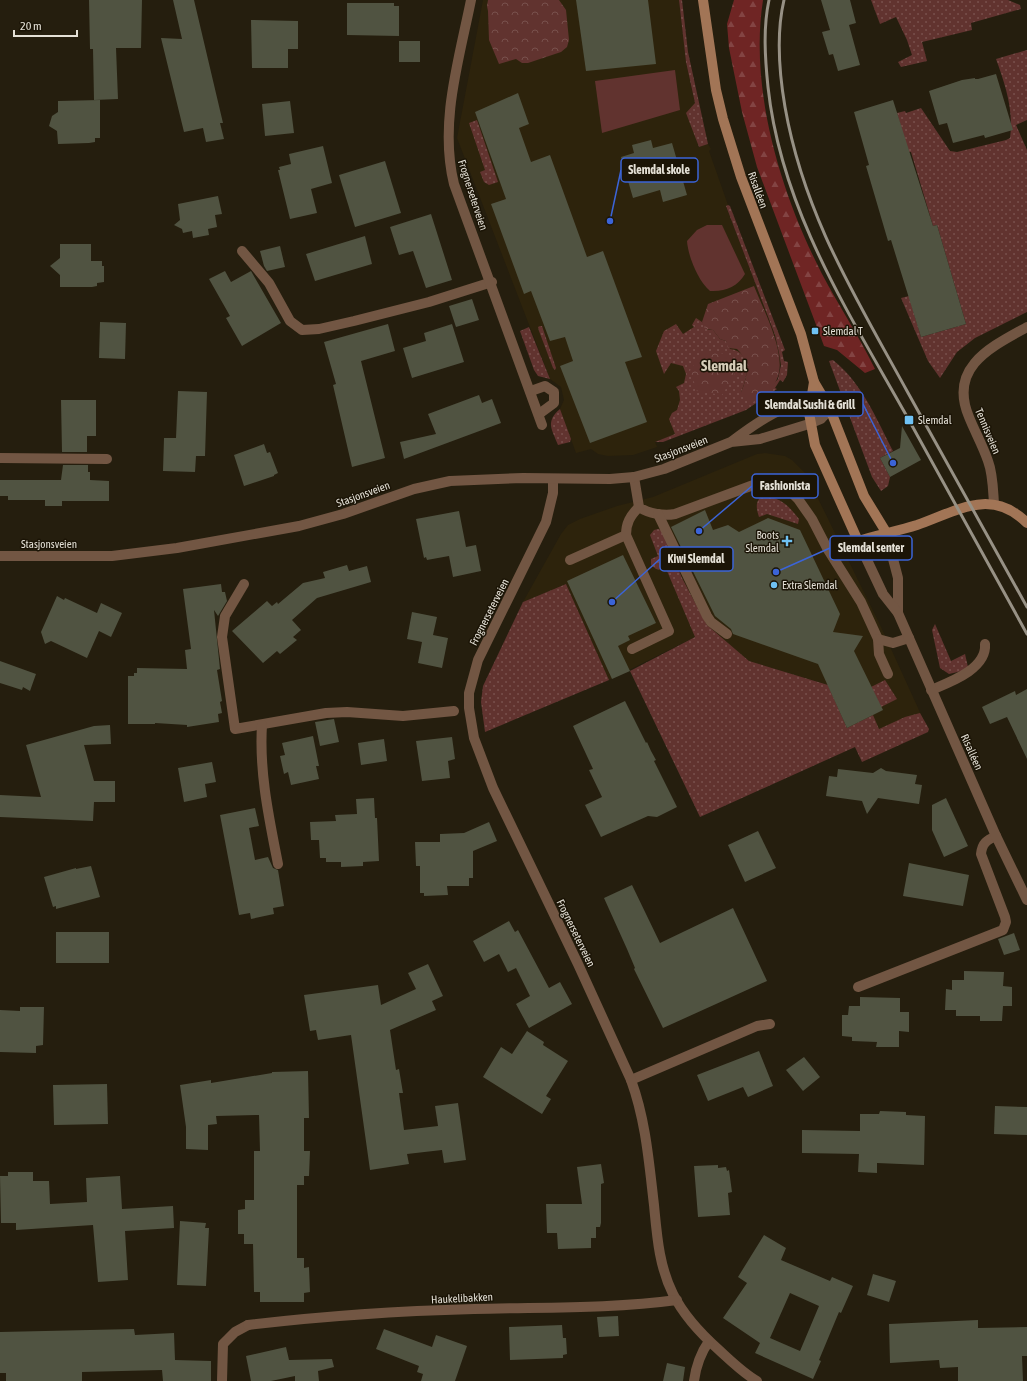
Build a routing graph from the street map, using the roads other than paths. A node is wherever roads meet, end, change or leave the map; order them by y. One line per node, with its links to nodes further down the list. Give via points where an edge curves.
1 (471, 0): 4 (street, Frognerseterveien, via 449,118 449,162 454,184)
2 (703, 0): 6 (main road, Risalléen, via 712,68 729,140 801,334)
3 (242, 251): 4 (street, via 269,284 290,321 302,330 354,321 429,302)
4 (492, 282): 7 (street, Frognerseterveien)
5 (1027, 327): 18 (street, Tennisveien, via 996,344 976,359 966,377 964,403 989,464)
6 (814, 382): 8 (main road, Risalléen); 9 (main road, Risalléen)
7 (531, 391): 10 (street, Frognerseterveien); 10 (street, via 545,386 554,392 553,405)
8 (809, 402): 9 (street, via 819,403); 11 (main road, Risalléen); 13 (street, Stasjonsveien, via 793,406 757,422)
9 (830, 409): 11 (street, Stasjonsveien, via 821,419); 22 (main road, Risalléen, via 864,496)
10 (539, 414): 12 (street, Frognerseterveien)
11 (810, 424): 13 (street, Stasjonsveien, via 760,439); 24 (main road, Risalléen, via 822,464)
12 (542, 425)
13 (730, 442): 16 (street, Stasjonsveien, via 664,469)
14 (0, 458): 15 (street)
15 (107, 459)
16 (634, 477): 17 (street, Stasjonsveien); 19 (street)
17 (553, 479): 25 (street, Stasjonsveien, via 450,481 414,489 343,514 299,526 152,552 84,556); 43 (street, Frognerseterveien, via 553,493 546,522 474,672 469,693 470,715 474,738 493,788)
18 (994, 504): 21 (main road, via 1010,509); 22 (main road, via 970,505 916,525)
19 (639, 507): 20 (street); 23 (street, via 626,525)
20 (658, 514): 29 (street, via 707,616); 31 (street, via 675,514 756,484 774,485 790,492 812,519 861,602)
21 (1027, 523)
22 (886, 532): 24 (main road); 28 (street, Risalléen, via 898,578)
23 (626, 535): 26 (street); 33 (street, via 669,631)
24 (858, 541): 28 (street, Risalléen, via 883,594)
25 (0, 556)
26 (570, 560)
27 (244, 584): 37 (street, via 226,616 222,637 223,653 235,729)
28 (898, 613): 30 (street, Risalléen)
29 (727, 634)
30 (909, 638): 31 (street, via 893,643); 35 (street, Risalléen)
31 (878, 639): 34 (street, via 879,654)
32 (985, 644): 35 (street, via 984,654 965,675)
33 (632, 649)
34 (888, 674)
35 (931, 690): 38 (street, Risalléen)
36 (454, 711): 37 (street, via 403,716 326,713)
37 (262, 725): 39 (street, via 264,789)
38 (996, 836): 40 (street, Risalléen); 41 (street, via 983,844 981,854 1005,917 1003,930)
39 (278, 864)
40 (1027, 900)
41 (858, 988)
42 (770, 1024): 43 (street, via 758,1026)
43 (631, 1080): 44 (street, Frognerseterveien, via 647,1139 659,1248 666,1275)
44 (677, 1300): 45 (street, Frognerseterveien, via 694,1326); 46 (street, Haukelibakken, via 638,1304 315,1317 248,1325 235,1332 223,1344)
45 (709, 1342): 47 (street, via 702,1350); 48 (street, Frognerseterveien)
46 (222, 1381)
47 (694, 1381)
48 (757, 1381)

